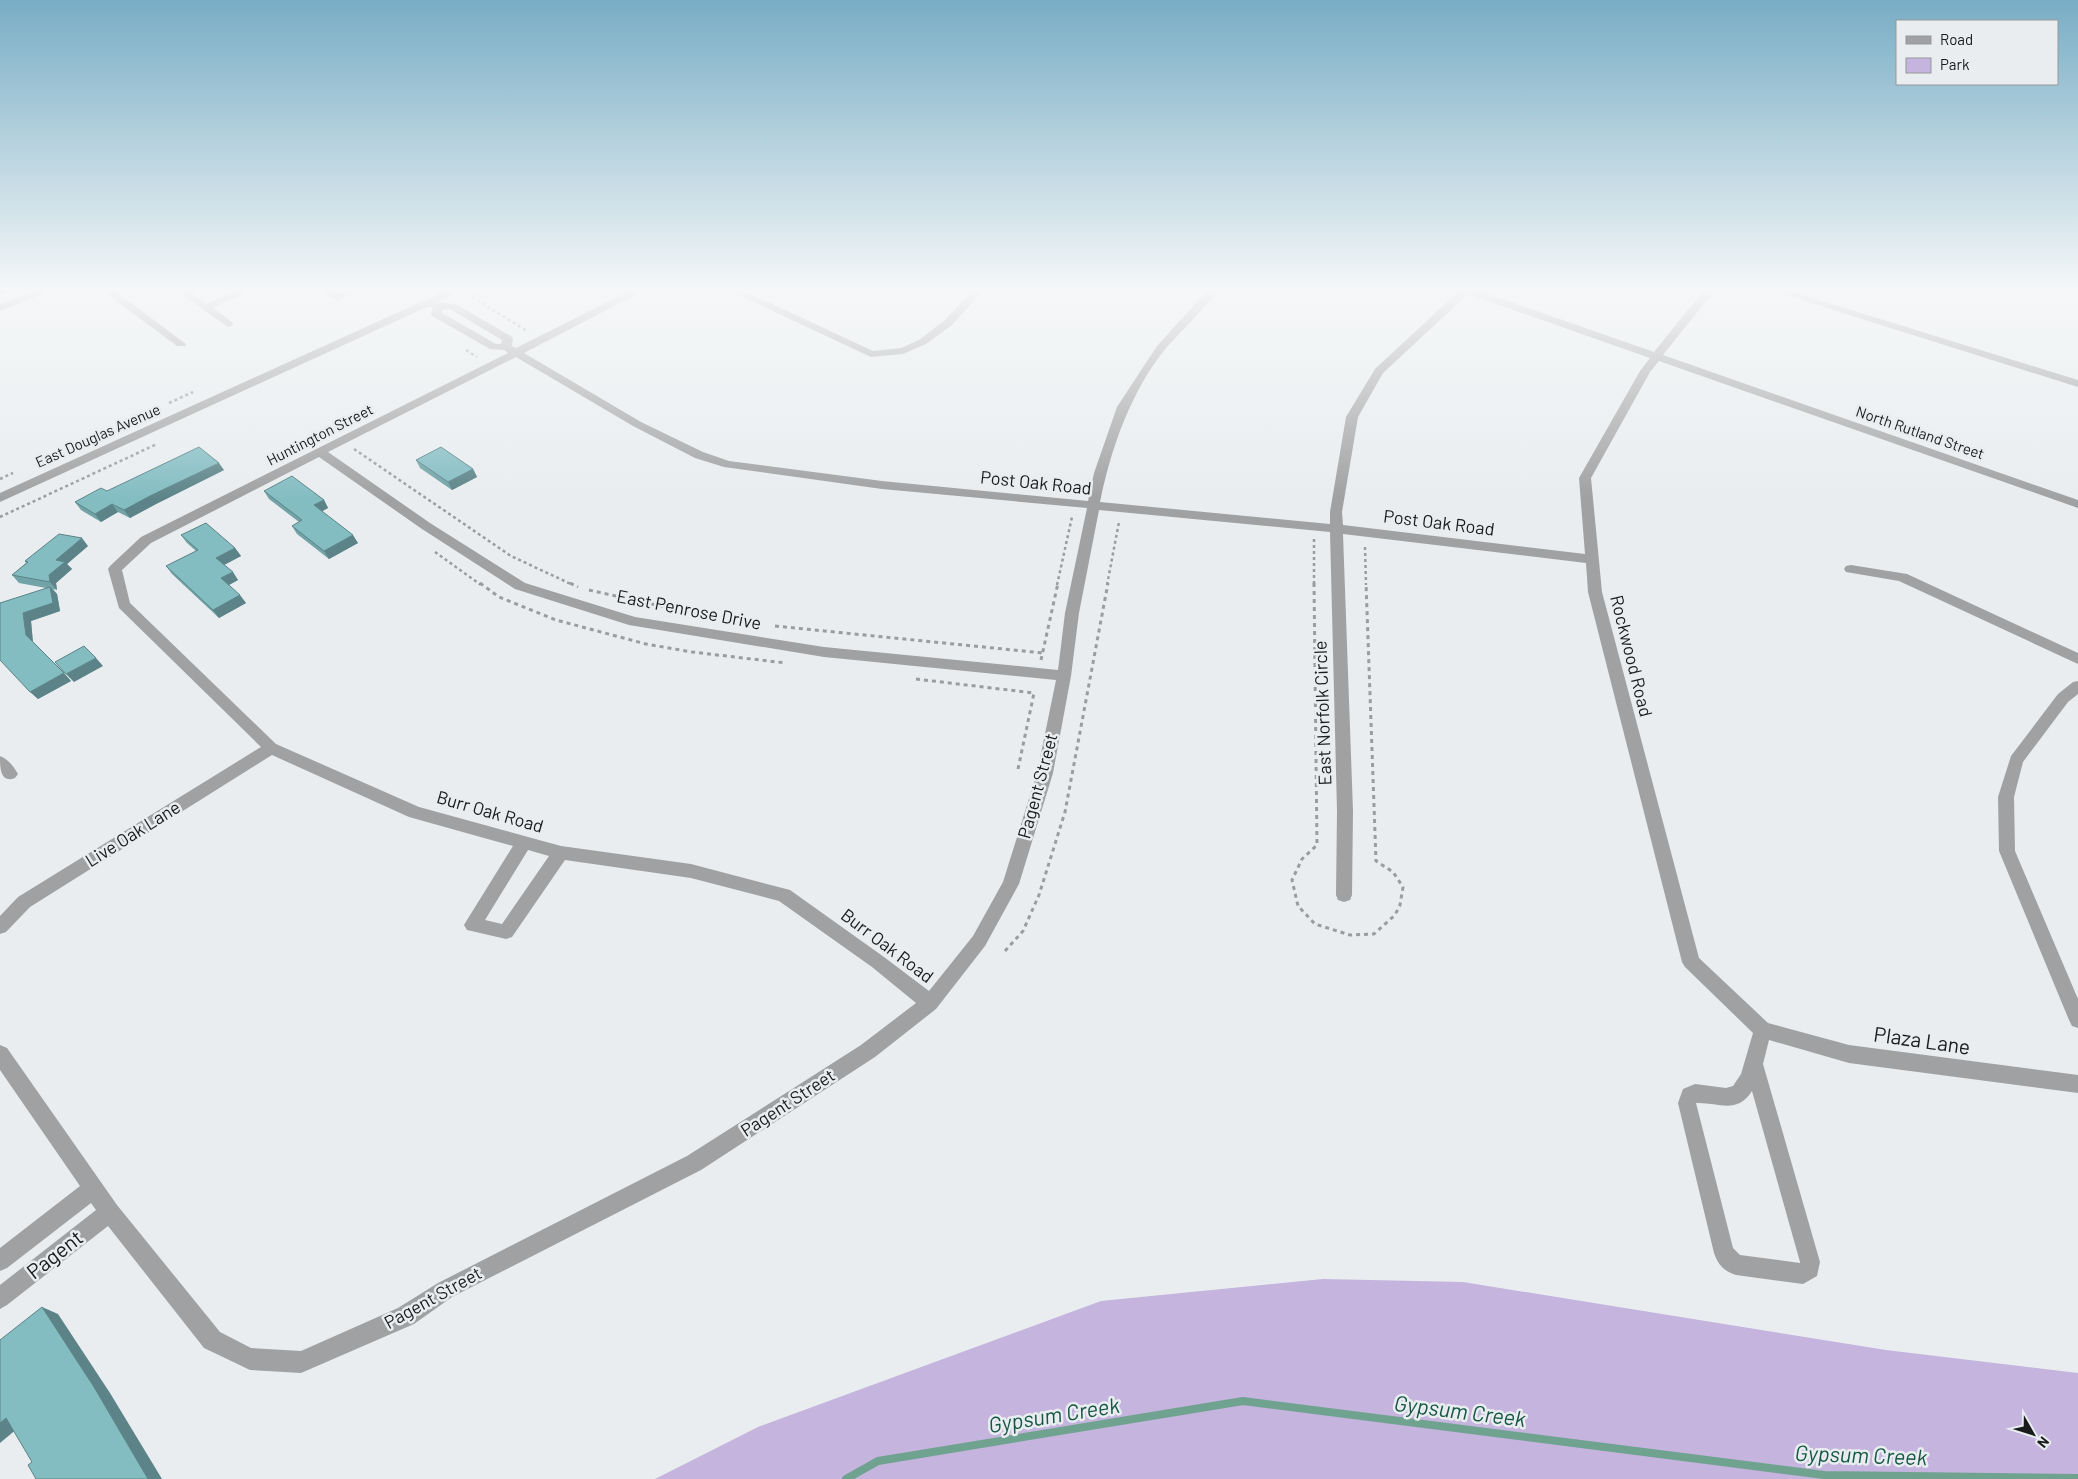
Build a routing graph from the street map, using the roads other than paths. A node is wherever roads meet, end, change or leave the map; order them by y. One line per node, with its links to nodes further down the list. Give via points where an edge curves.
1 (310, 360): 11 (street, East Douglas Avenue)
2 (492, 360): 10 (street, Huntington Street)
3 (528, 360): 13 (street, Post Oak Road, via 637,424 699,455 728,464 882,485)
4 (1153, 360): 13 (street, Pagent Street, via 1123,408 1100,473)
5 (1391, 360): 14 (street, East Norfolk Circle, via 1379,371 1352,417)
6 (1653, 360): 16 (street, Rockwood Road, via 1585,478)
7 (1667, 360): 12 (street, North Rutland Street)
8 (2001, 360): 9 (street)
9 (2078, 384)
10 (320, 452): 15 (street, Huntington Street, via 146,540); 19 (street, East Penrose Drive, via 520,586 634,622 824,652)
11 (0, 498)
12 (2078, 504)
13 (1093, 506): 14 (street, Post Oak Road); 19 (street, Pagent Street, via 1072,613)
14 (1336, 529): 16 (street, Post Oak Road); 26 (street, East Norfolk Circle, via 1345,811)
15 (127, 558): 21 (street, Burr Oak Road, via 115,570 124,605)
16 (1592, 559): 30 (street, Rockwood Road, via 1595,592 1691,962)
17 (1851, 569): 18 (street, via 1902,577)
18 (2078, 659)
19 (1064, 676): 28 (street, Pagent Street, via 1045,773 1011,884 979,941)
20 (2078, 686): 29 (street, via 2063,698 2016,760 2006,797 2007,851)
21 (271, 748): 24 (street, Burr Oak Road, via 415,812); 27 (street, Live Oak Lane, via 24,902)
22 (0, 762): 23 (street)
23 (10, 774)
24 (524, 842): 25 (street, Burr Oak Road); 25 (street, via 473,926 506,932)
25 (560, 853): 28 (street, Burr Oak Road, via 691,871 784,895)
26 (1344, 896)
27 (0, 927)
28 (930, 1003): 35 (street, Pagent Street, via 868,1051 694,1162 445,1290 406,1316 301,1362 250,1359 212,1340)
29 (2078, 1020)
30 (1763, 1030): 32 (street); 33 (street, Plaza Lane, via 1849,1054)
31 (0, 1054): 34 (street)
32 (1753, 1061): 32 (street, via 1741,1092 1732,1097 1690,1094 1687,1103 1724,1253 1736,1265 1803,1274 1810,1269 1810,1262)
33 (2078, 1084)
34 (94, 1188): 35 (street, Pagent Street); 36 (street)
35 (110, 1212): 37 (street, Pagent)
36 (0, 1261)
37 (0, 1298)

